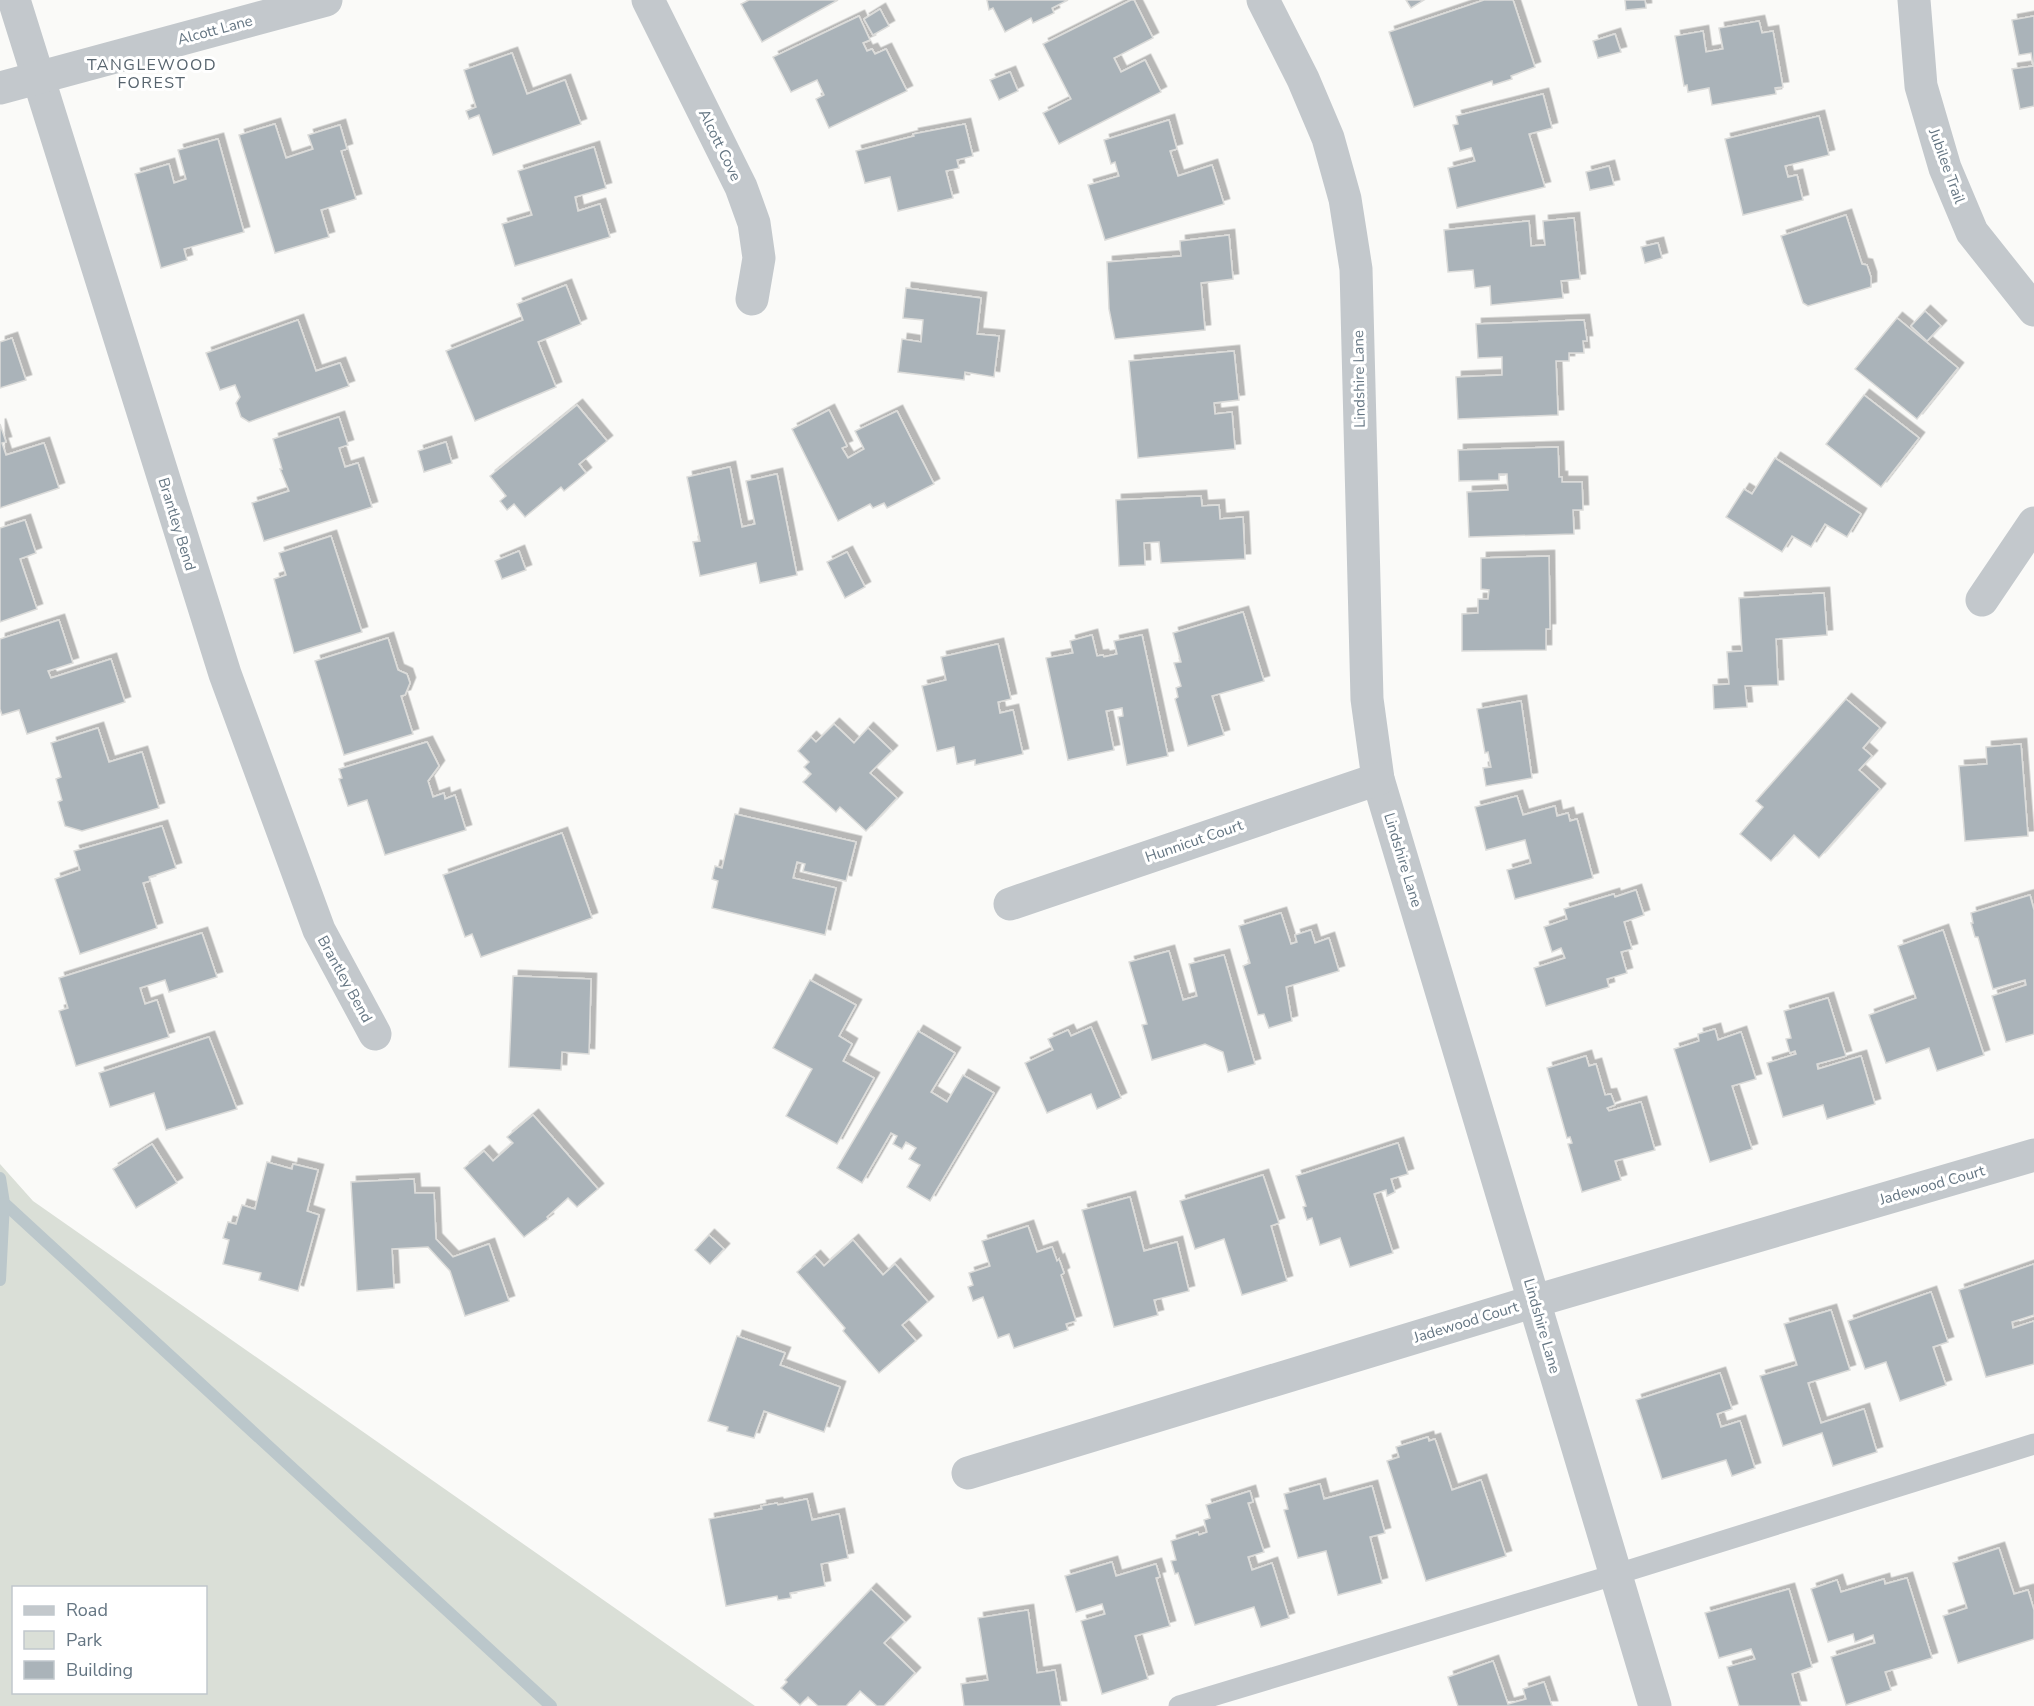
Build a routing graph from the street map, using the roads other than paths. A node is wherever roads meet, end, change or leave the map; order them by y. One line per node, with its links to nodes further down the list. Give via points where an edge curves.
1 (14, 0): 6 (street, Brantley Bend)
2 (326, 0): 6 (street, Alcott Lane)
3 (648, 0): 8 (street, Alcott Cove, via 741,187 754,223 759,258)
4 (1263, 0): 12 (street, Lindshire Lane, via 1328,138 1344,198 1356,269 1367,699)
5 (1914, 0): 9 (street, Jubilee Trail, via 1921,86 1945,168 1972,232)
6 (40, 77): 7 (street, Alcott Lane); 14 (street, Brantley Bend, via 225,674 319,930)
7 (0, 88)
8 (752, 298)
9 (2034, 310)
10 (2034, 523): 11 (street)
11 (1982, 600)
12 (1378, 779): 13 (street, Hunnicut Court); 16 (street, Lindshire Lane)
13 (1010, 904)
14 (375, 1034)
15 (2034, 1155): 16 (street, Jadewood Court)
16 (1535, 1301): 18 (street, Jadewood Court); 19 (street, Lindshire Lane)
17 (2034, 1444): 19 (lane)
18 (968, 1473)
19 (1614, 1575): 20 (lane); 21 (street, Lindshire Lane)
20 (1179, 1706)
21 (1655, 1706)

